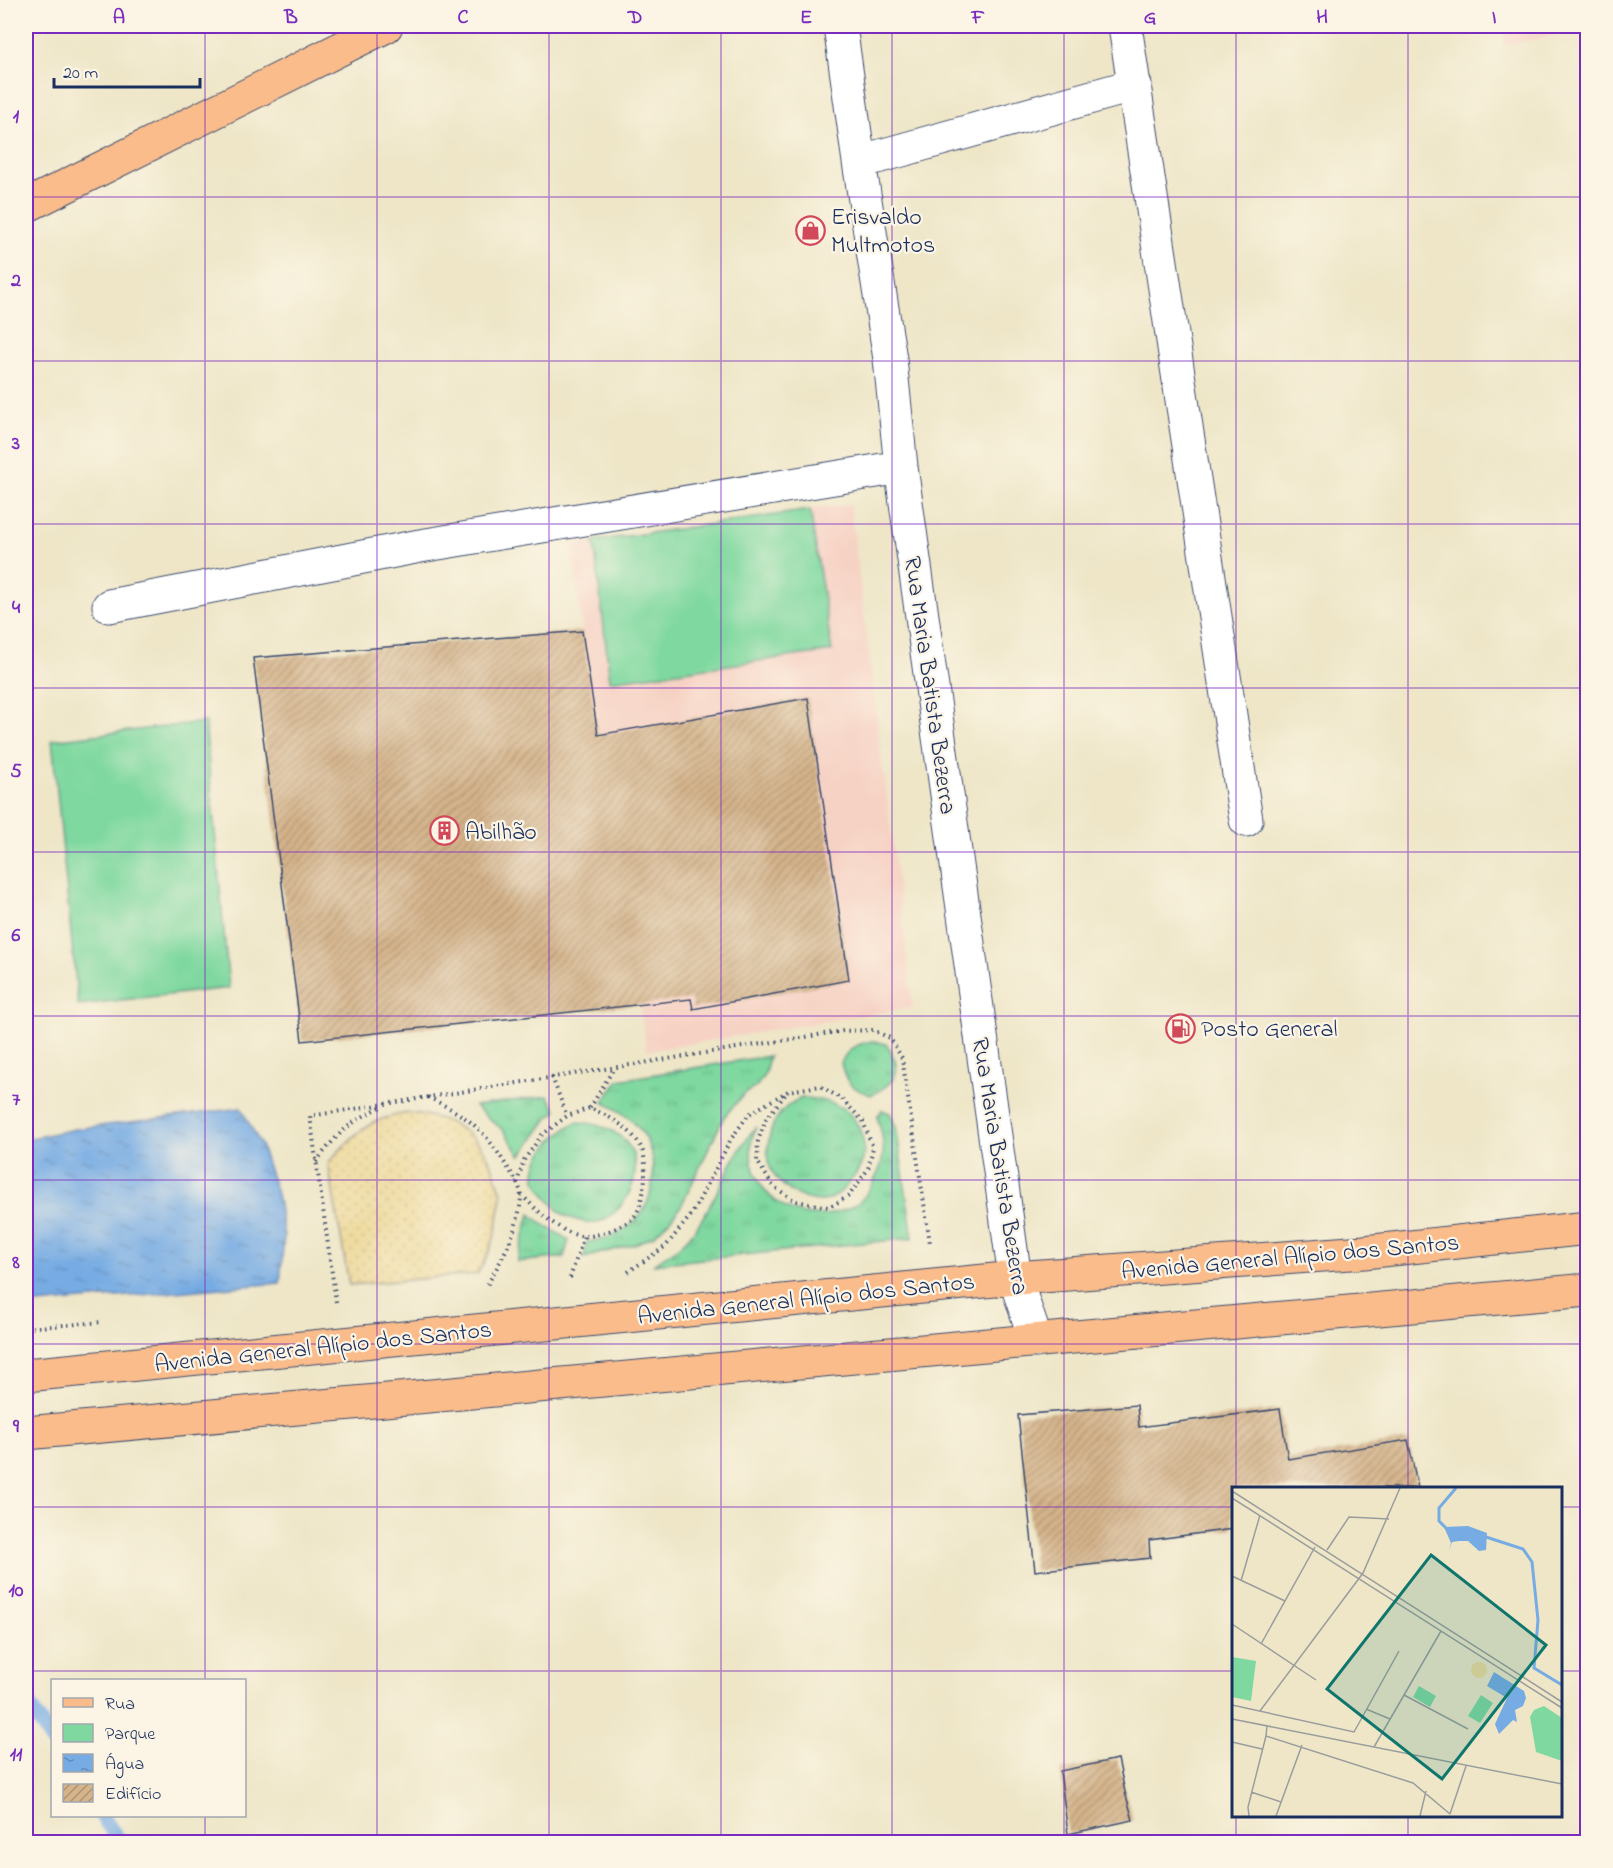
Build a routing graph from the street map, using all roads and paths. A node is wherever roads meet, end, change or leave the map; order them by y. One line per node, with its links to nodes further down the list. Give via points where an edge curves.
1 (386, 26): 6 (main road)
2 (840, 26): 5 (street, Rua Maria Batista Bezerra)
3 (1125, 26): 4 (street)
4 (1135, 85): 5 (street); 9 (street)
5 (859, 162): 7 (street, Rua Maria Batista Bezerra, via 890,360)
6 (26, 206)
7 (901, 467): 8 (street, via 420,546); 25 (street, Rua Maria Batista Bezerra)
8 (109, 606)
9 (1246, 820)
10 (614, 1068): 11 (path); 15 (path); 22 (path, via 843,1031 873,1030 890,1038 902,1058 930,1243)
11 (552, 1077): 13 (path); 16 (path)
12 (788, 1091): 12 (path, via 819,1086 842,1099 863,1120 873,1148 868,1170 849,1196 829,1207 795,1202 773,1186 757,1161 758,1141 766,1119); 23 (path, via 749,1114 731,1139 692,1214 666,1246 624,1274)
13 (427, 1097): 14 (path); 18 (path, via 476,1126)
14 (387, 1104): 17 (path, via 356,1119 334,1138); 17 (path, via 310,1116)
15 (590, 1108): 16 (path); 21 (path, via 612,1117 642,1147 647,1171 633,1217 607,1233)
16 (567, 1116): 18 (path, via 542,1135 524,1160)
17 (316, 1162): 28 (path, via 336,1303)
18 (517, 1183): 19 (path)
19 (521, 1194): 21 (path, via 537,1211); 26 (path, via 507,1249 485,1288)
20 (1587, 1227): 25 (main road, Avenida General Alípio dos Santos, via 1364,1252)
21 (584, 1236): 24 (path, via 569,1280)
22 (918, 1244)
23 (636, 1273)
24 (580, 1278)
25 (1015, 1278): 29 (street, Rua Maria Batista Bezerra); 30 (main road, Avenida General Alípio dos Santos)
26 (496, 1287)
27 (1587, 1290): 29 (main road)
28 (347, 1302)
29 (1035, 1341): 31 (main road)
30 (26, 1375)
31 (26, 1433)

